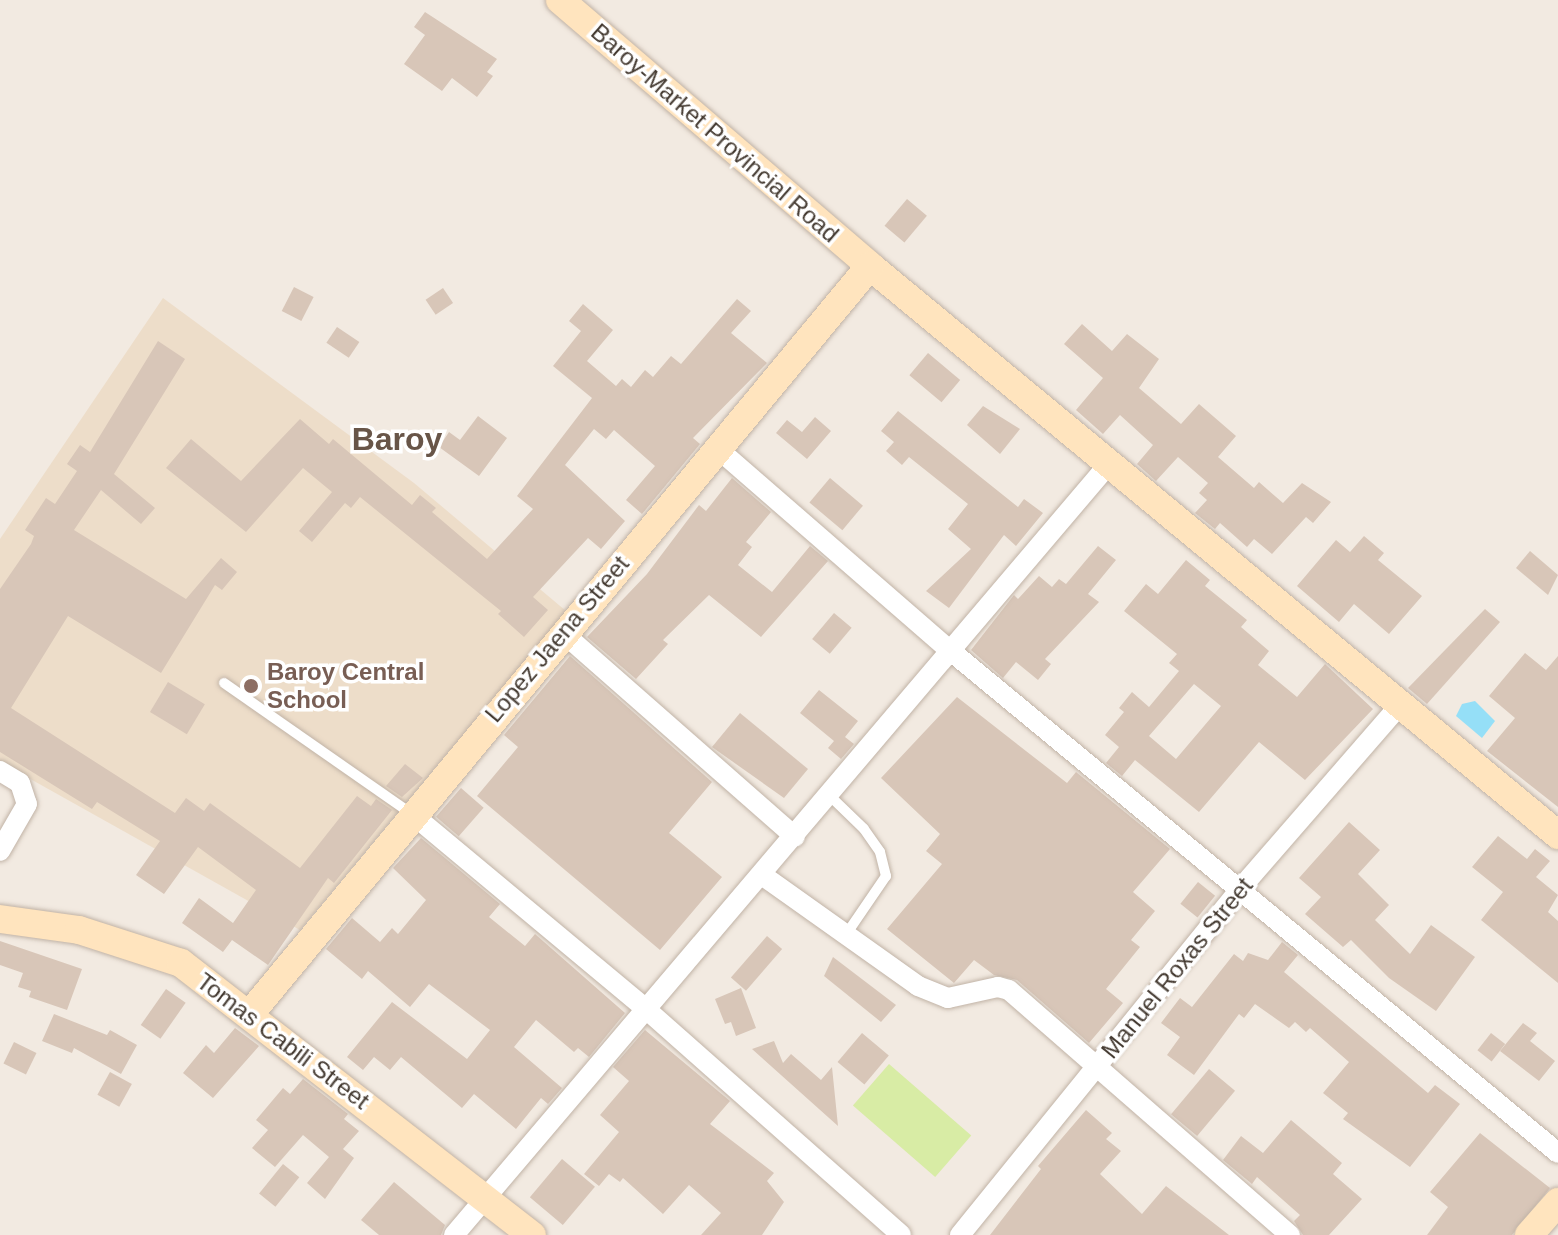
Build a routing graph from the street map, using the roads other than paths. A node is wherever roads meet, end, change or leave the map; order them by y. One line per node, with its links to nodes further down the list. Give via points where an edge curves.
1 (560, 0): 2 (street, Baroy-Market Provincial Road)
2 (870, 266): 3 (street, Lopez Jaena Street); 4 (street, Baroy-Market Provincial Road)
3 (717, 448): 5 (street, Lopez Jaena Street); 6 (street)
4 (1108, 465): 6 (street); 8 (street, Baroy-Market Provincial Road)
5 (562, 632): 11 (street, Lopez Jaena Street); 13 (street)
6 (952, 652): 10 (street); 16 (street)
7 (224, 683): 11 (lane)
8 (1399, 706): 12 (street, Baroy-Market Provincial Road); 16 (street, Manuel Roxas Street)
9 (0, 771): 14 (street, via 20,783 27,804)
10 (830, 796): 13 (street); 18 (lane, via 864,829 880,852 886,876)
11 (412, 814): 19 (street); 20 (street, Lopez Jaena Street)
12 (1558, 835)
13 (795, 837): 15 (street)
14 (0, 851)
15 (762, 875): 18 (street); 19 (street)
16 (1240, 889): 21 (street, Manuel Roxas Street); 22 (street)
17 (0, 919): 20 (street, Tomas Cabili Street, via 129,943 181,963)
18 (845, 936): 21 (street, via 918,986 948,998 998,987 1009,990)
19 (647, 1010): 23 (street); 27 (street)
20 (249, 1015): 23 (street, Tomas Cabili Street)
21 (1098, 1064): 28 (street, Manuel Roxas Street); 29 (street)
22 (1558, 1153)
23 (487, 1197): 25 (street); 26 (street, Tomas Cabili Street)
24 (1558, 1202): 30 (street)
25 (454, 1235)
26 (532, 1235)
27 (901, 1235)
28 (960, 1235)
29 (1290, 1235)
30 (1529, 1235)

